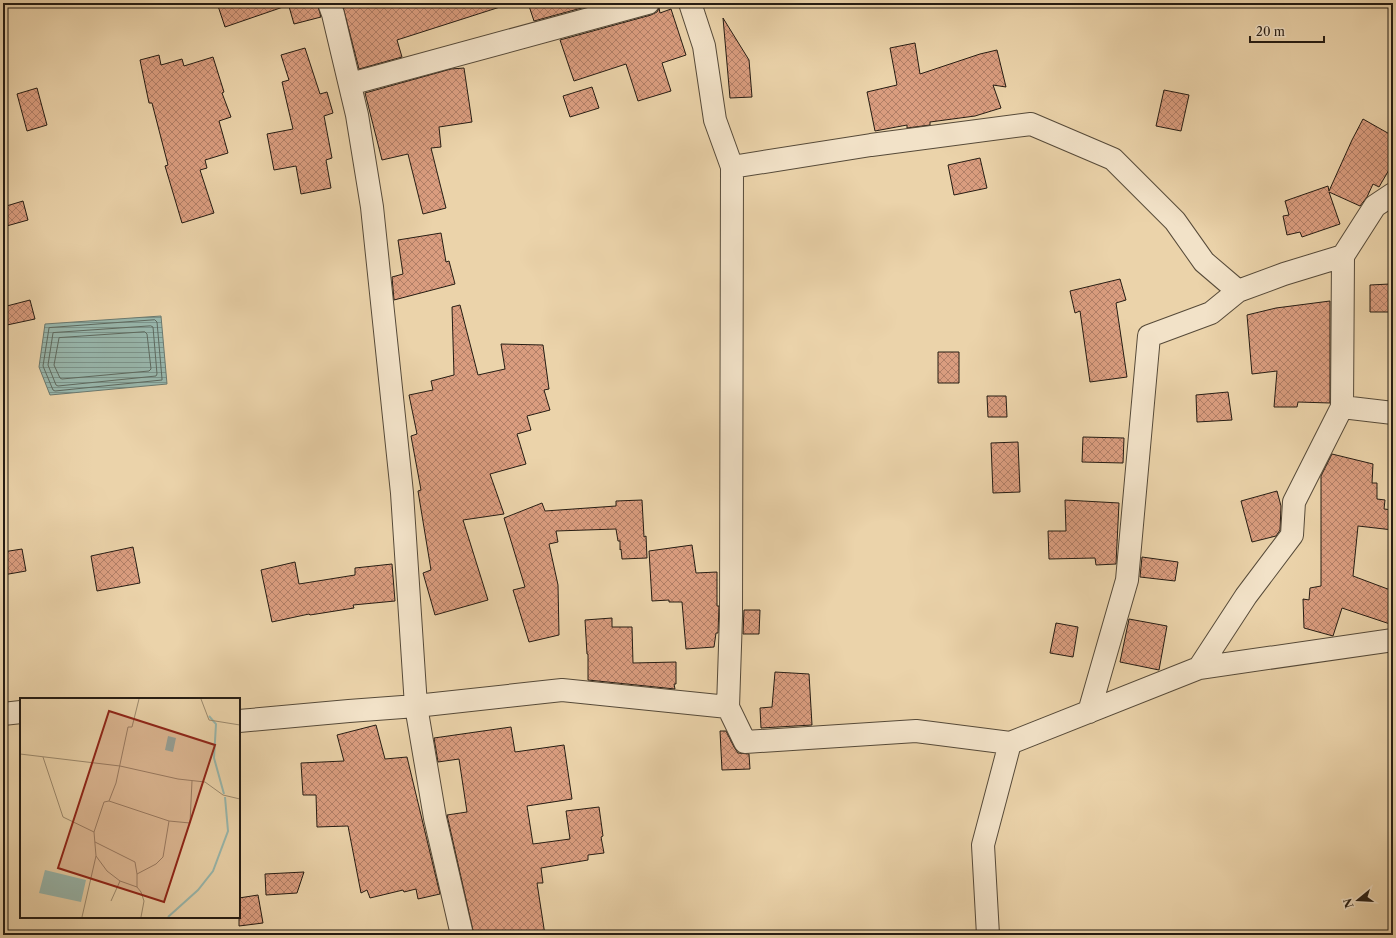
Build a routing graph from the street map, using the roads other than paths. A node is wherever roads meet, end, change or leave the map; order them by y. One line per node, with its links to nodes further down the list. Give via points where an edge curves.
1 (329, 3): 4 (street)
2 (648, 3): 4 (street)
3 (690, 3): 5 (street, via 704,46 715,120)
4 (350, 84): 13 (street, via 372,207 402,494)
5 (732, 167): 8 (street, via 1031,124 1113,159 1175,221 1204,262); 14 (street, via 731,616)
6 (1393, 194): 7 (street, via 1375,206)
7 (1343, 256): 8 (street); 9 (street)
8 (1238, 291): 16 (street, via 1211,314 1149,336 1127,580)
9 (1342, 407): 10 (street); 12 (street, via 1294,502 1292,535 1246,596)
10 (1393, 413)
11 (1393, 640): 12 (street)
12 (1199, 668): 16 (street)
13 (416, 706): 14 (street, via 562,690); 18 (street); 20 (street, via 435,818)
14 (728, 707): 19 (street, via 745,742 916,731)
15 (20, 712): 17 (street)
16 (1089, 712): 19 (street)
17 (3, 714)
18 (240, 721)
19 (1010, 743): 21 (street, via 983,845)
20 (462, 935)
21 (988, 935)

